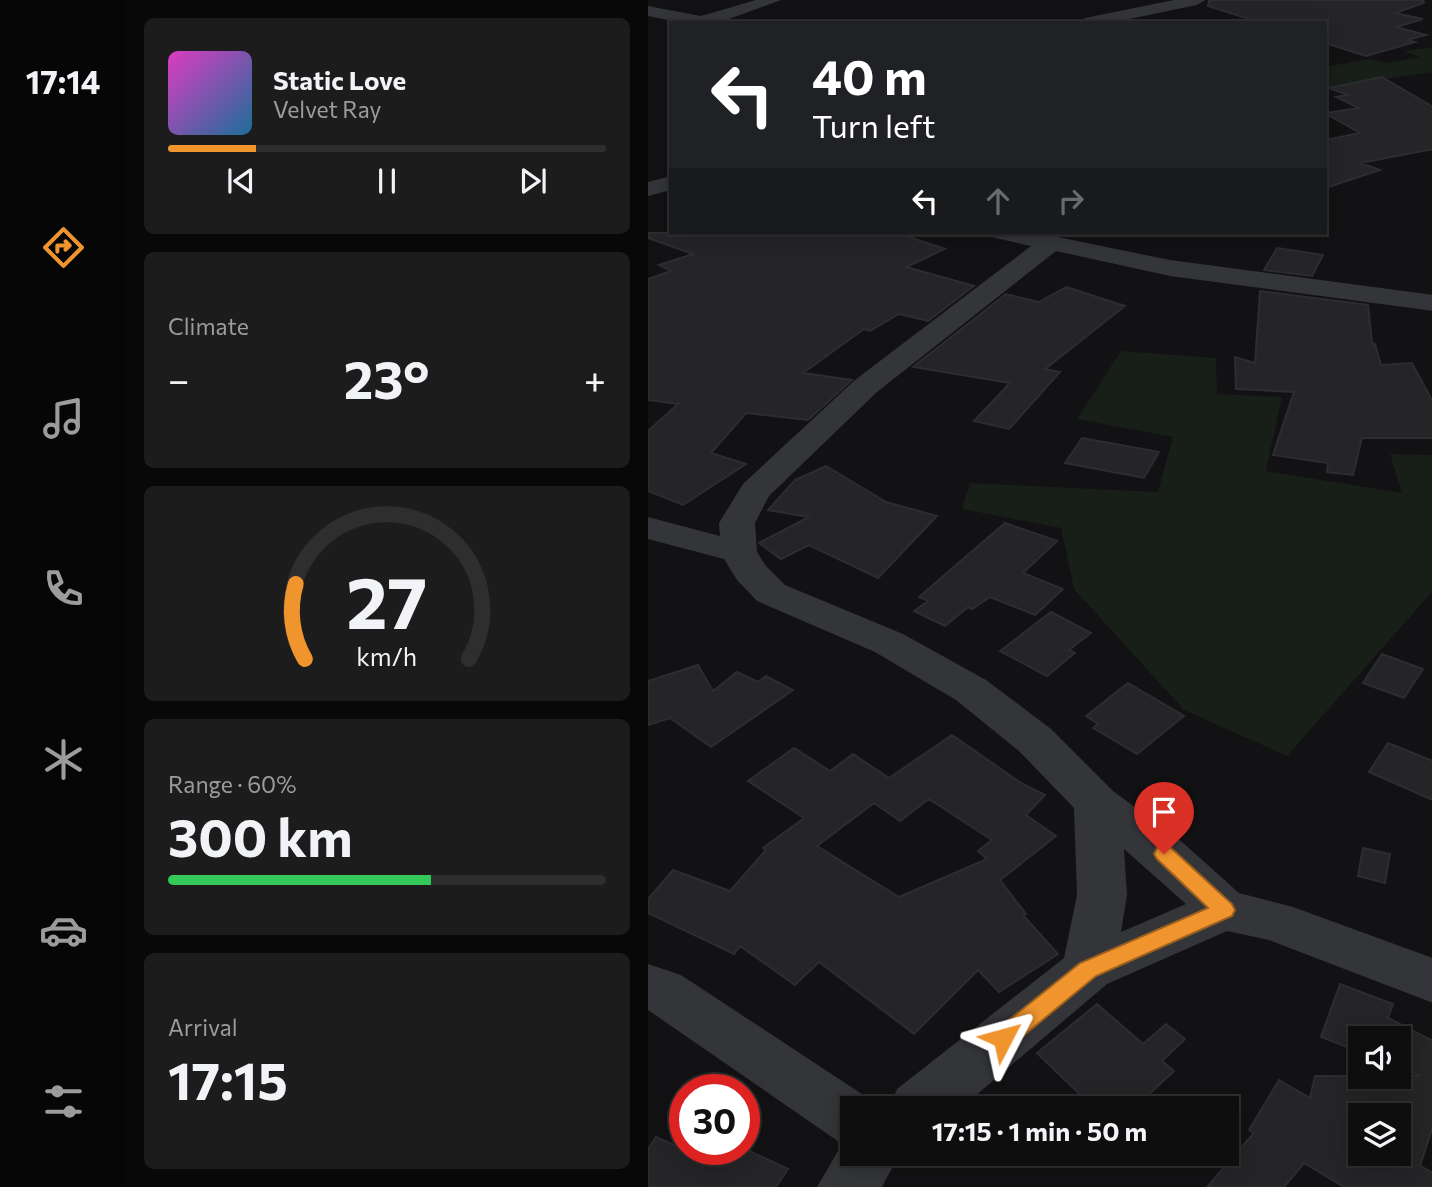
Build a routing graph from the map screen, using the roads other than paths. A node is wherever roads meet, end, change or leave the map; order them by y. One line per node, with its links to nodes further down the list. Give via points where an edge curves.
1 (773, 0): 5 (street)
2 (1197, 0): 6 (street)
3 (648, 11): 4 (street)
4 (701, 21)
5 (709, 21)
6 (1094, 21)
7 (669, 184): 8 (street)
8 (648, 190)
9 (1013, 235): 10 (street)
10 (1051, 243): 11 (street, via 1183,270); 13 (street, via 866,386 755,491 737,523)
11 (1433, 303)
12 (648, 528): 13 (street)
13 (739, 552): 14 (street, via 750,572 771,593 889,643 971,690 1035,740)
14 (1097, 803): 15 (street, via 1164,854); 16 (street, via 1102,895)
15 (1224, 910): 16 (street); 17 (street, via 1274,921)
16 (1088, 969): 19 (street)
17 (1433, 981)
18 (648, 986): 20 (street, via 662,991)
19 (933, 1096)
20 (840, 1112)
21 (862, 1166): 22 (street)
22 (848, 1187)

